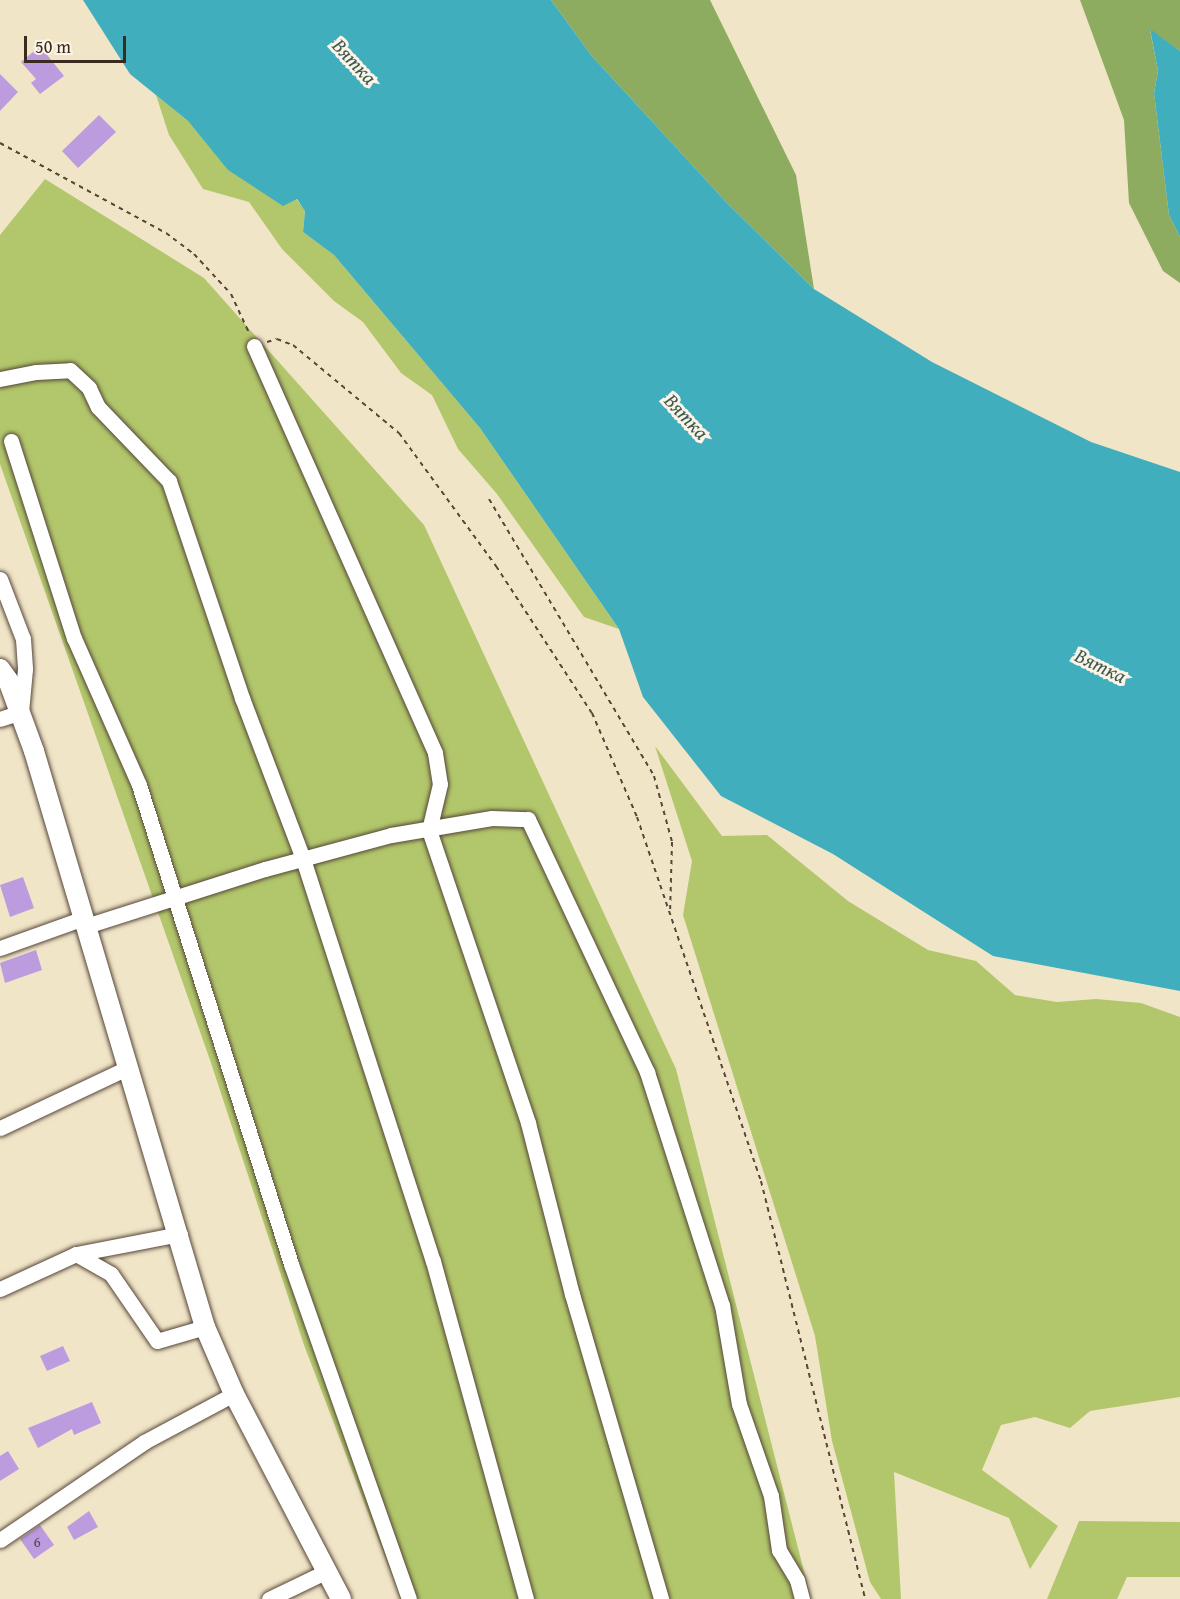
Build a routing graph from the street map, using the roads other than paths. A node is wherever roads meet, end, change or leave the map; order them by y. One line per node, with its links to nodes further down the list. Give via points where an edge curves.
1 (254, 346): 8 (street, via 435,753 440,784)
2 (0, 379): 9 (street, via 70,370 89,388 98,407 169,481 242,698)
3 (11, 441): 10 (street, via 74,638 139,785)
4 (0, 579): 6 (street, via 23,639)
5 (0, 669): 6 (street)
6 (21, 712): 7 (street); 11 (street)
7 (0, 719)
8 (429, 830): 9 (street); 26 (street, via 528,1123 572,1294); 27 (street, via 492,818 528,819 646,1071 722,1305 739,1404 771,1496 779,1550 797,1580)
9 (303, 859): 10 (street); 25 (street, via 433,1261)
10 (173, 898): 11 (street); 24 (street, via 291,1264)
11 (85, 922): 12 (street); 13 (street)
12 (0, 948)
13 (129, 1067): 14 (street); 15 (street)
14 (0, 1128)
15 (180, 1234): 16 (street); 18 (street)
16 (76, 1254): 17 (street); 18 (street, via 111,1274 157,1341)
17 (0, 1289)
18 (206, 1327): 19 (street)
19 (234, 1394): 20 (street, via 144,1442); 21 (street)
20 (0, 1540)
21 (327, 1571): 22 (street); 23 (street)
22 (269, 1599)
23 (341, 1599)
24 (409, 1599)
25 (526, 1599)
26 (661, 1599)
27 (802, 1599)

